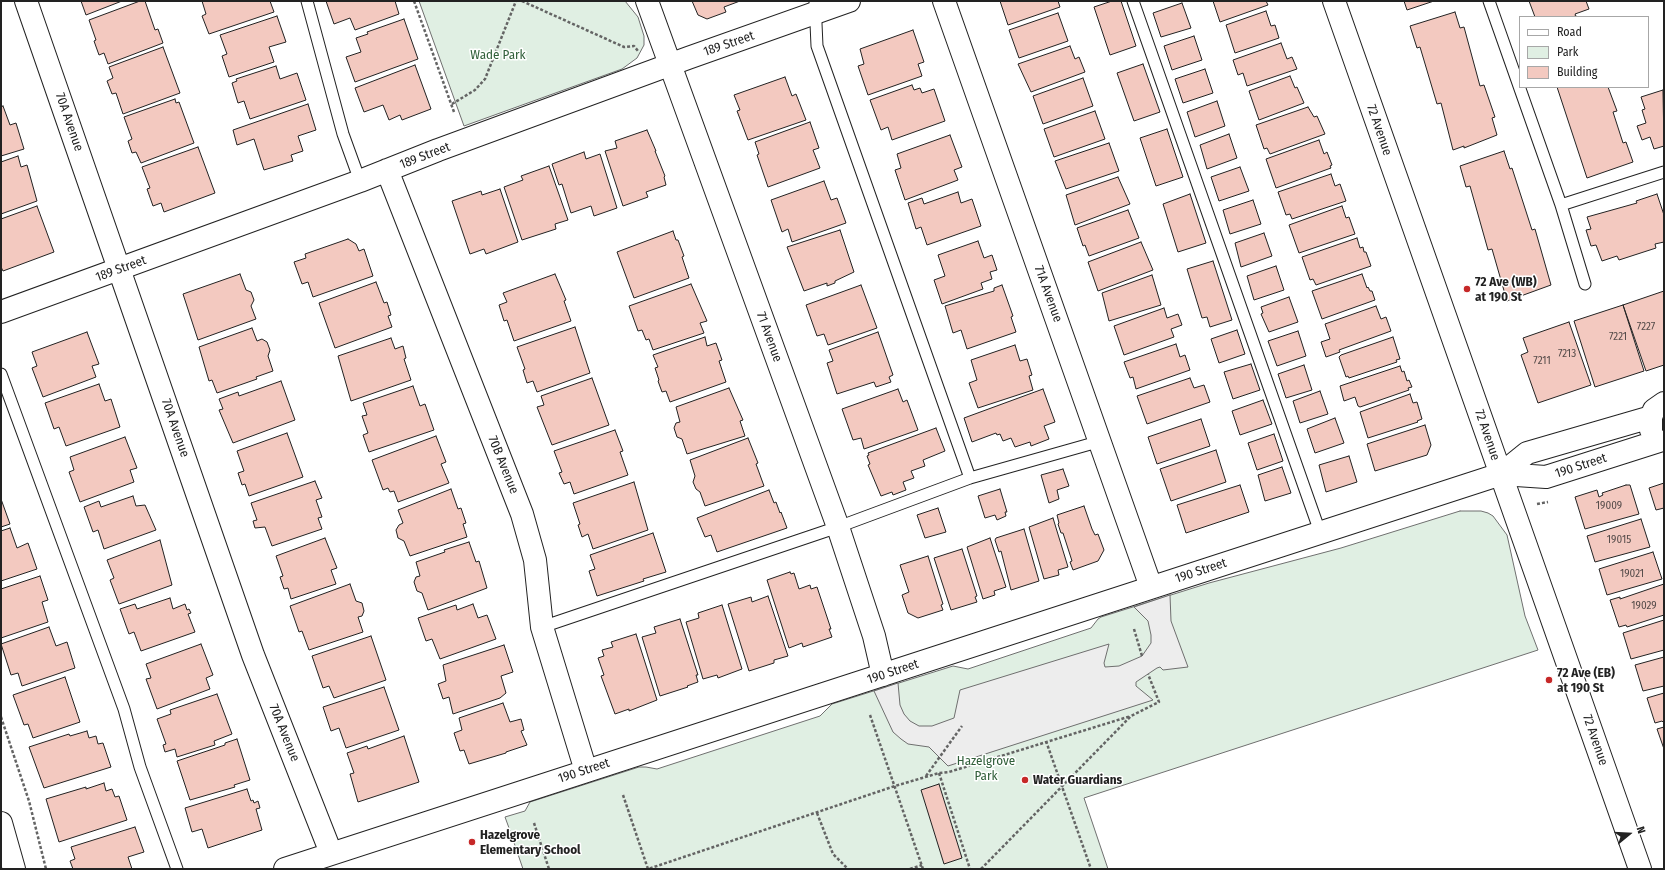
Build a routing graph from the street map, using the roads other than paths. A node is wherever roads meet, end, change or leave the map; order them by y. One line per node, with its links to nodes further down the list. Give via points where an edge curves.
1 (26, 1): 17 (street, 70A Avenue)
2 (307, 1): 15 (lane, via 343,134)
3 (647, 1): 10 (street, 71 Avenue)
4 (849, 1): 9 (street, 189 Street)
5 (944, 1): 22 (street, 71A Avenue)
6 (1133, 1): 27 (lane)
7 (1334, 1): 24 (street, 72 Avenue)
8 (1489, 1): 11 (lane)
9 (816, 7): 10 (street, 189 Street); 25 (lane, via 818,49)
10 (669, 65): 13 (street, 189 Street); 26 (street, 71 Avenue)
11 (1519, 86)
12 (1520, 88): 16 (lane)
13 (387, 170): 15 (street, 189 Street); 29 (street, 70B Avenue, via 522,514 535,560)
14 (1664, 172): 16 (lane)
15 (360, 181): 17 (street, 189 Street)
16 (1561, 205): 18 (lane)
17 (121, 269): 19 (street, 189 Street); 33 (street, 70A Avenue, via 253,655)
18 (1585, 284)
19 (1, 312)
20 (1, 374): 35 (lane, via 124,709 140,768)
21 (1658, 410): 23 (street, 190 Street, via 1651,430); 24 (street, 190 Street, via 1527,453)
22 (1101, 441): 25 (lane); 28 (street, 71A Avenue)
23 (1662, 442): 24 (street, 190 Street, via 1546,477)
24 (1501, 474): 27 (street, 190 Street); 37 (street, 72 Avenue)
25 (970, 478): 26 (lane)
26 (838, 527): 29 (lane); 30 (street, 71 Avenue, via 874,636)
27 (1320, 532): 28 (street, 190 Street)
28 (1151, 587): 30 (street, 190 Street)
29 (542, 627): 31 (street, 70B Avenue)
30 (884, 675): 31 (street, 190 Street)
31 (586, 771): 33 (street, 190 Street)
32 (1, 823): 34 (street)
33 (331, 853): 36 (street, 190 Street)
34 (14, 869)
35 (177, 869)
36 (285, 869)
37 (1640, 869)

